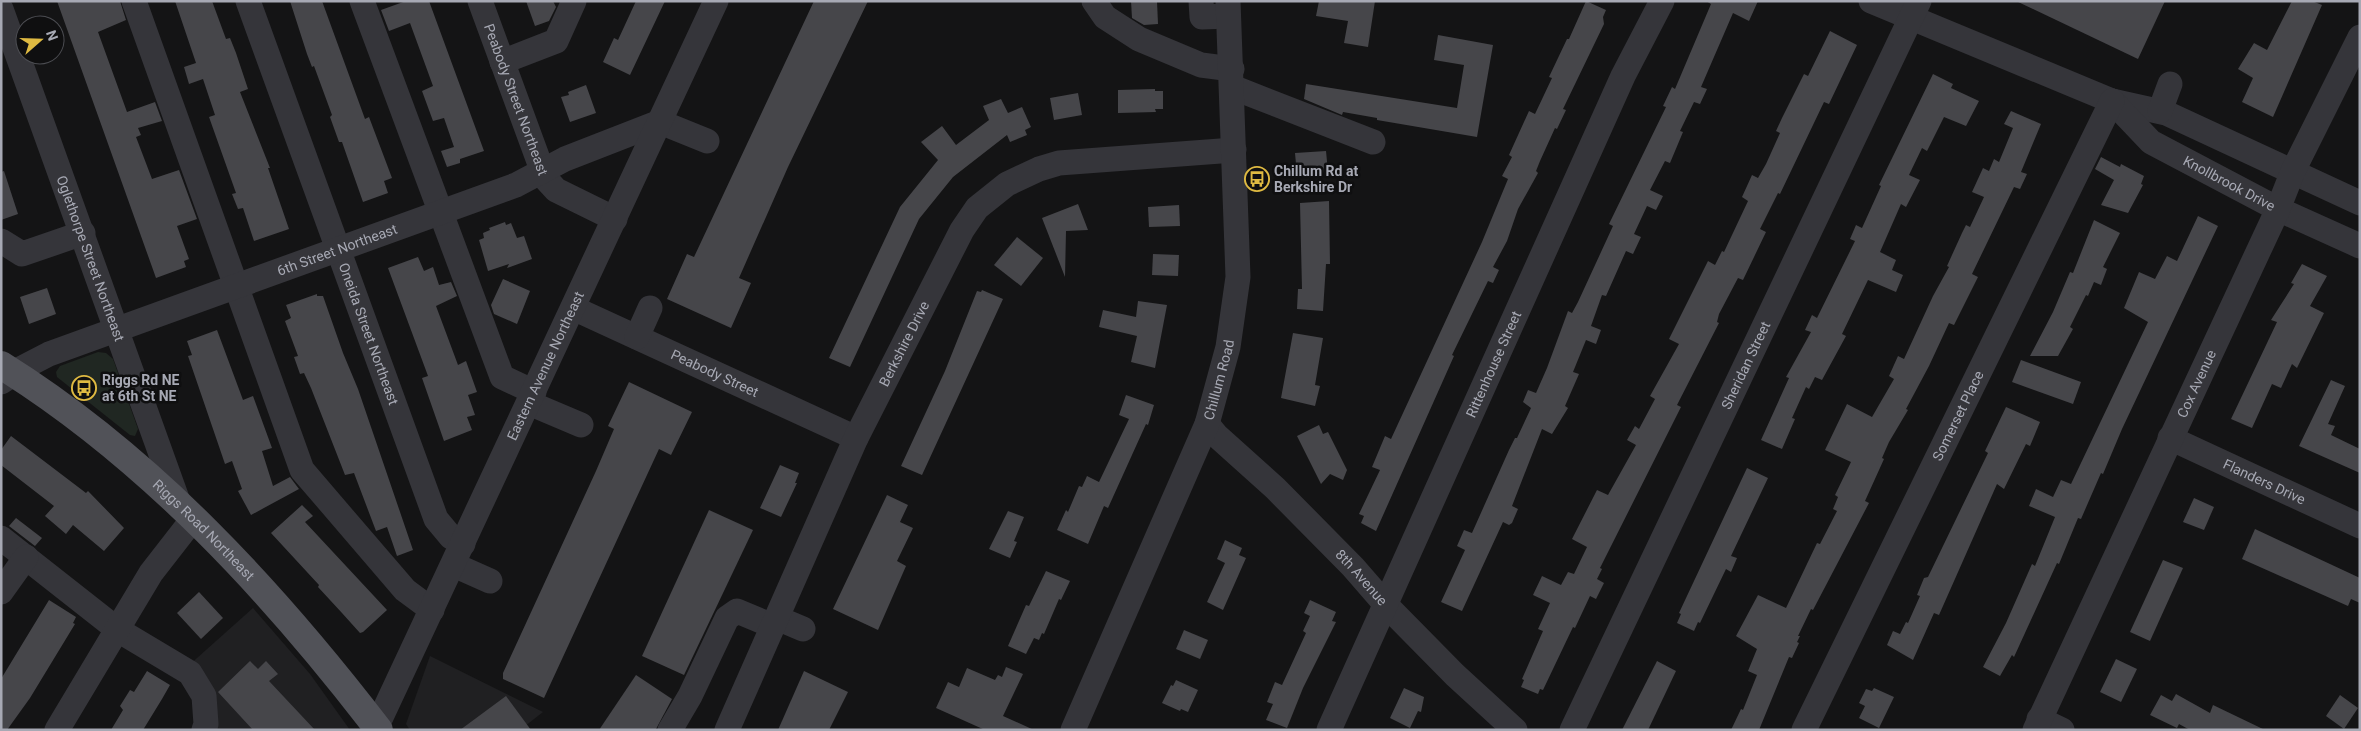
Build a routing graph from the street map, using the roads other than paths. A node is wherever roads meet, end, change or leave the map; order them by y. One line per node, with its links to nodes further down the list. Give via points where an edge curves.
1 (134, 1): 34 (street)
2 (362, 1): 28 (street)
3 (480, 1): 15 (street, Peabody Street Northeast)
4 (574, 1): 15 (street, via 556,41)
5 (716, 1): 20 (street, Eastern Avenue Northeast)
6 (1094, 1): 16 (street, via 1105,16 1139,39)
7 (1201, 1): 12 (street, via 1202,17)
8 (1662, 1): 52 (street, Rittenhouse Street, via 1623,76)
9 (1870, 1): 13 (street, Knollbrook Drive)
10 (252, 3): 33 (street, Oneida Street Northeast)
11 (1, 9): 30 (street, Oglethorpe Street Northeast)
12 (1228, 9): 16 (street, Chillum Road)
13 (1915, 10): 18 (street, Knollbrook Drive); 66 (street, Sheridan Street)
14 (2360, 37): 25 (street, Cox Avenue)
15 (502, 62): 24 (street, Peabody Street Northeast)
16 (1232, 78): 22 (street); 23 (street, Chillum Road)
17 (2170, 84): 19 (street)
18 (2112, 101): 19 (street, Knollbrook Drive); 27 (street, Knollbrook Drive, via 2152,142); 67 (street, Somerset Place)
19 (2160, 111): 25 (street, Knollbrook Drive)
20 (660, 122): 21 (street); 24 (street, 6th Street Northeast); 29 (street, Eastern Avenue Northeast)
21 (707, 141)
22 (1373, 142)
23 (1234, 150): 41 (street, Chillum Road, via 1238,277 1228,347); 43 (street, Berkshire Drive, via 1059,163 1022,176 994,193 977,208 948,256)
24 (542, 170): 28 (street, 6th Street Northeast, via 516,185); 29 (street, Peabody Street Northeast, via 556,190)
25 (2293, 171): 26 (street, Knollbrook Drive); 27 (street, Cox Avenue)
26 (2360, 203)
27 (2278, 209): 32 (street, Knollbrook Drive); 44 (street, Cox Avenue)
28 (439, 212): 33 (street, 6th Street Northeast); 40 (street, via 502,377)
29 (615, 219): 35 (street, Eastern Avenue Northeast)
30 (83, 233): 31 (street, via 22,254); 37 (street, Oglethorpe Street Northeast)
31 (1, 240)
32 (2360, 246)
33 (338, 249): 34 (street, 6th Street Northeast); 48 (street, Oneida Street Northeast, via 436,519 451,537)
34 (237, 285): 37 (street, 6th Street Northeast); 53 (street, via 302,470 405,590)
35 (573, 308): 38 (street, Peabody Street); 40 (street, Eastern Avenue Northeast)
36 (650, 308): 38 (street)
37 (117, 329): 39 (street, 6th Street Northeast); 45 (street, Oglethorpe Street Northeast)
38 (636, 337): 43 (street, Peabody Street)
39 (5, 373): 45 (main road, Riggs Road Northeast, via 119,451)
40 (532, 398): 42 (street); 48 (street, Eastern Avenue Northeast)
41 (1207, 424): 52 (street, 8th Avenue, via 1294,507); 63 (street, Chillum Road)
42 (581, 425)
43 (856, 438): 54 (street, Berkshire Drive)
44 (2170, 438): 46 (street, Flanders Drive); 57 (street, Cox Avenue)
45 (187, 513): 56 (street); 58 (main road, Riggs Road Northeast, via 309,643 363,706)
46 (2360, 526)
47 (1, 538): 49 (street)
48 (458, 554): 50 (street, Oneida Street Northeast); 53 (street, Eastern Avenue Northeast)
49 (26, 558): 51 (street); 56 (street)
50 (490, 581)
51 (1, 592)
52 (1386, 605): 64 (street, Rittenhouse Street); 65 (street, 8th Avenue, via 1478,698)
53 (432, 610): 58 (street, Eastern Avenue Northeast)
54 (775, 622): 55 (street); 61 (street, via 737,611 727,618); 62 (street, Berkshire Drive)
55 (803, 629)
56 (118, 630): 59 (street); 60 (street, via 190,672 204,696)
57 (2037, 724): 68 (street)
58 (377, 729)
59 (58, 730)
60 (204, 730)
61 (670, 730)
62 (727, 730)
63 (1073, 730)
64 (1329, 730)
65 (1515, 730)
66 (1572, 730)
67 (1804, 730)
68 (2062, 730)

